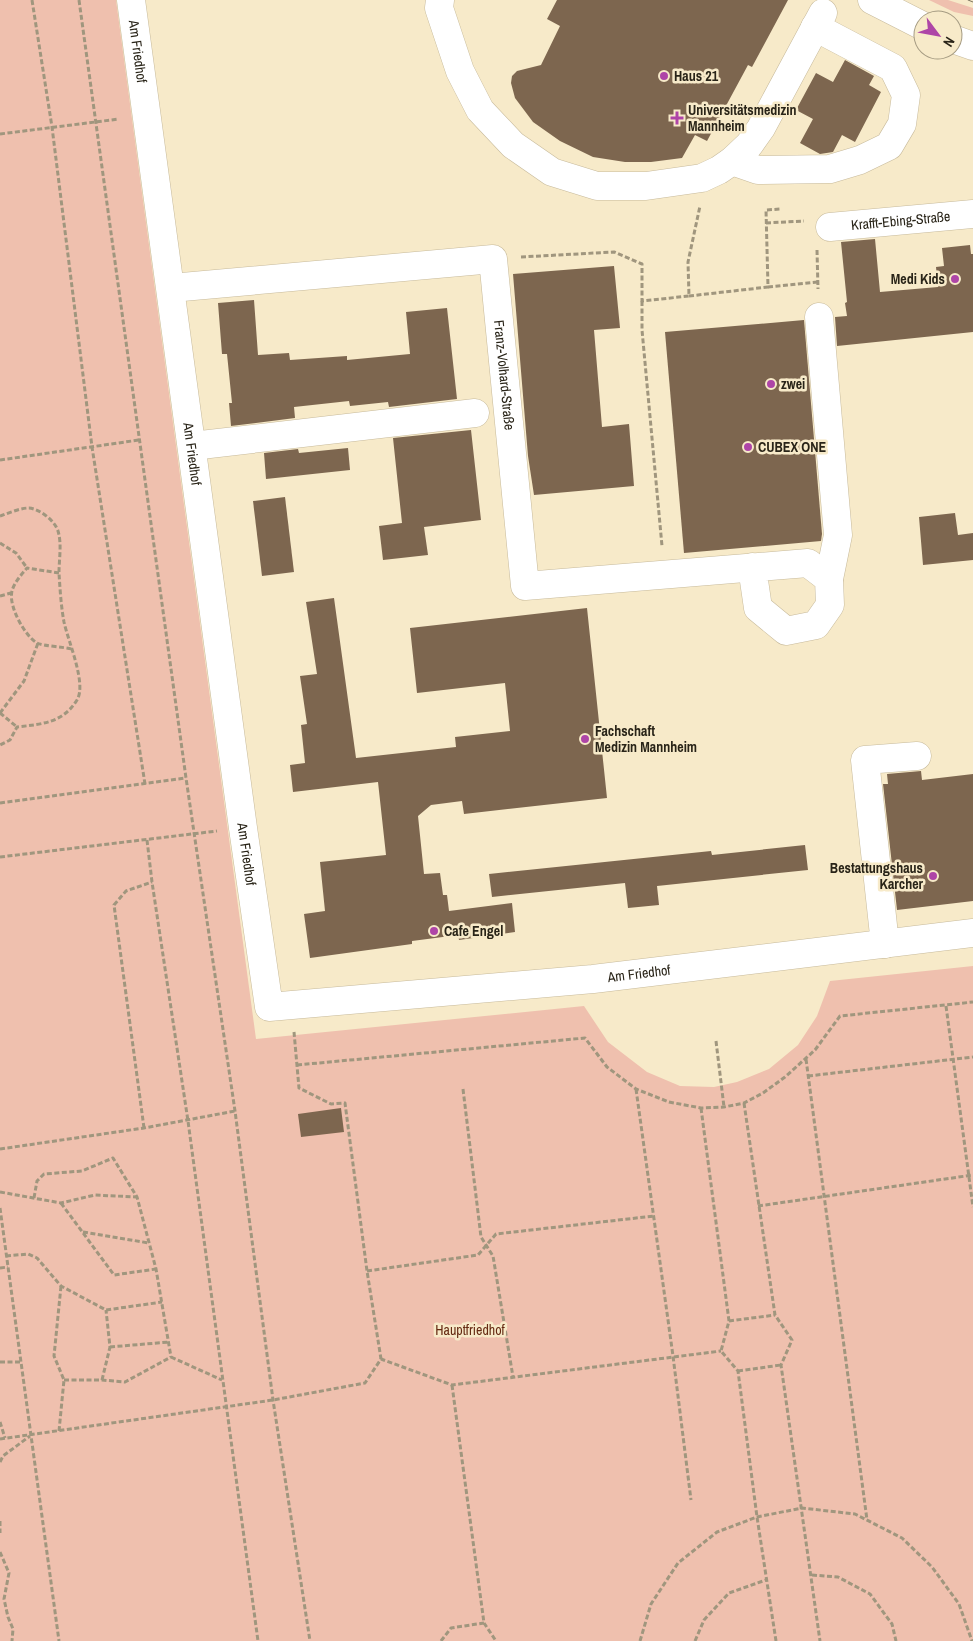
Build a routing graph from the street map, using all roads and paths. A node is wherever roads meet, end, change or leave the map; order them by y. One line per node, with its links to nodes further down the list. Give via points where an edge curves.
1 (32, 0): 9 (path)
2 (79, 0): 8 (path)
3 (131, 0): 7 (street, Am Friedhof)
4 (440, 0): 11 (street, via 439,8 460,71 480,110 513,145 552,172 597,186 646,186 702,178)
5 (872, 0): 6 (street)
6 (913, 21)
7 (147, 115): 8 (path); 20 (street, Am Friedhof)
8 (95, 122): 9 (path); 25 (path)
9 (52, 127): 10 (path); 27 (path)
10 (0, 134)
11 (732, 161): 11 (street, via 761,128 819,20 893,68 906,96 902,124 889,146 860,160 830,169 758,170)
12 (700, 203): 21 (path, via 688,262)
13 (780, 210): 15 (path, via 766,210)
14 (973, 214): 16 (street, Krafft-Ebing-Straße)
15 (766, 223): 16 (path, via 812,220); 19 (path)
16 (823, 228): 18 (path)
17 (493, 259): 20 (street); 22 (path, via 614,252 642,264); 34 (street, Franz-Volhard-Straße, via 525,586)
18 (818, 282): 19 (path); 23 (path)
19 (768, 287): 21 (path)
20 (171, 288): 26 (street, Am Friedhof)
21 (689, 296): 22 (path)
22 (642, 301): 34 (path)
23 (819, 317): 35 (street, via 838,536)
24 (475, 414): 26 (street)
25 (139, 440): 27 (path); 44 (path)
26 (192, 446): 47 (street, Am Friedhof)
27 (92, 447): 28 (path); 45 (path)
28 (0, 460)
29 (0, 516): 33 (path, via 31,508 50,518 58,530)
30 (0, 543): 32 (path, via 16,553)
31 (752, 567): 34 (street, Franz-Volhard-Straße); 35 (street, Franz-Volhard-Straße, via 808,563); 35 (street, via 758,608 786,631 816,625 830,605)
32 (27, 568): 33 (path); 36 (path)
33 (60, 573): 39 (path, via 64,621)
34 (665, 574)
35 (829, 579)
36 (11, 593): 37 (path); 38 (path, via 18,620)
37 (0, 596)
38 (38, 643): 39 (path); 40 (path, via 24,681)
39 (72, 649): 41 (path, via 80,680 78,698 65,716 42,724)
40 (0, 713): 41 (path)
41 (17, 727): 42 (path, via 10,740)
42 (0, 746)
43 (917, 756): 53 (street, via 865,760)
44 (186, 778): 45 (path); 48 (path)
45 (145, 784): 46 (path)
46 (0, 803)
47 (242, 828): 48 (path); 55 (street, Am Friedhof, via 269,1007)
48 (195, 834): 49 (path); 68 (path)
49 (147, 840): 50 (path); 51 (path)
50 (0, 858)
51 (152, 882): 69 (path); 70 (path, via 126,892 114,905)
52 (973, 933): 53 (street, Am Friedhof)
53 (885, 944): 55 (street, Am Friedhof, via 593,979)
54 (973, 1002): 56 (path)
55 (292, 1005): 61 (path)
56 (946, 1006): 59 (path, via 840,1016); 60 (path)
57 (716, 1041): 66 (path)
58 (973, 1057): 60 (path)
59 (806, 1059): 62 (path); 65 (path, via 786,1077)
60 (953, 1060): 62 (path); 72 (path)
61 (297, 1065): 64 (path, via 585,1038 608,1067); 89 (path, via 298,1088 330,1104 345,1103)
62 (808, 1076): 74 (path)
63 (462, 1089): 84 (path, via 481,1237)
64 (636, 1089): 67 (path, via 669,1102); 81 (path)
65 (744, 1103): 66 (path); 78 (path)
66 (724, 1107): 67 (path)
67 (701, 1108): 94 (path)
68 (235, 1111): 69 (path); 110 (path)
69 (188, 1120): 70 (path); 108 (path)
70 (144, 1128): 71 (path)
71 (0, 1149)
72 (971, 1175): 74 (path); 79 (path)
73 (0, 1192): 76 (path)
74 (824, 1196): 78 (path); 120 (path)
75 (137, 1197): 76 (path, via 113,1158 82,1171 44,1174 36,1182); 77 (path, via 95,1195); 83 (path)
76 (34, 1198): 77 (path)
77 (61, 1203): 82 (path)
78 (758, 1206): 93 (path)
79 (973, 1207)
80 (0, 1208): 85 (path)
81 (654, 1216): 84 (path, via 496,1234); 98 (path)
82 (82, 1232): 83 (path); 88 (path, via 114,1275)
83 (149, 1243): 88 (path)
84 (486, 1246): 89 (path, via 478,1255); 105 (path, via 493,1256)
85 (6, 1256): 86 (path); 90 (path, via 28,1254 37,1258)
86 (8, 1267): 87 (path); 102 (path)
87 (0, 1268)
88 (156, 1269): 91 (path)
89 (366, 1271): 100 (path)
90 (60, 1286): 92 (path); 106 (path, via 54,1356)
91 (162, 1302): 92 (path); 95 (path)
92 (106, 1310): 96 (path)
93 (775, 1315): 94 (path); 103 (path, via 792,1340)
94 (729, 1320): 97 (path)
95 (169, 1342): 96 (path); 99 (path)
96 (110, 1347): 107 (path)
97 (721, 1351): 98 (path); 104 (path)
98 (673, 1356): 105 (path); 117 (path)
99 (171, 1357): 107 (path, via 125,1382); 108 (path)
100 (382, 1359): 109 (path); 110 (path, via 365,1383)
101 (0, 1362): 102 (path)
102 (20, 1362): 114 (path)
103 (781, 1365): 104 (path); 118 (path)
104 (738, 1371): 119 (path)
105 (512, 1377): 109 (path)
106 (64, 1380): 107 (path); 113 (path)
107 (102, 1380)
108 (222, 1380): 111 (path)
109 (452, 1385): 126 (path)
110 (273, 1400): 111 (path); 130 (path)
111 (225, 1407): 113 (path); 129 (path)
112 (0, 1422): 115 (path)
113 (59, 1431): 114 (path)
114 (30, 1435): 115 (path); 116 (path); 128 (path)
115 (2, 1439)
116 (0, 1462)
117 (691, 1500)
118 (802, 1508): 119 (path); 120 (path, via 856,1514); 124 (path)
119 (757, 1516): 125 (path); 133 (path, via 717,1532 678,1563 652,1604)
120 (867, 1520): 138 (path, via 902,1538 932,1567 959,1604)
121 (0, 1521): 122 (path)
122 (0, 1534)
123 (0, 1552): 127 (path, via 9,1573 4,1599 13,1629)
124 (812, 1575): 136 (path); 137 (path, via 838,1577 870,1594 892,1624)
125 (766, 1580): 134 (path, via 729,1593 704,1620); 135 (path)
126 (484, 1623): 131 (path, via 451,1628); 132 (path)
127 (12, 1641)
128 (59, 1641)
129 (258, 1641)
130 (310, 1641)
131 (441, 1641)
132 (496, 1641)
133 (640, 1641)
134 (695, 1641)
135 (776, 1641)
136 (820, 1641)
137 (896, 1641)
138 (972, 1641)

